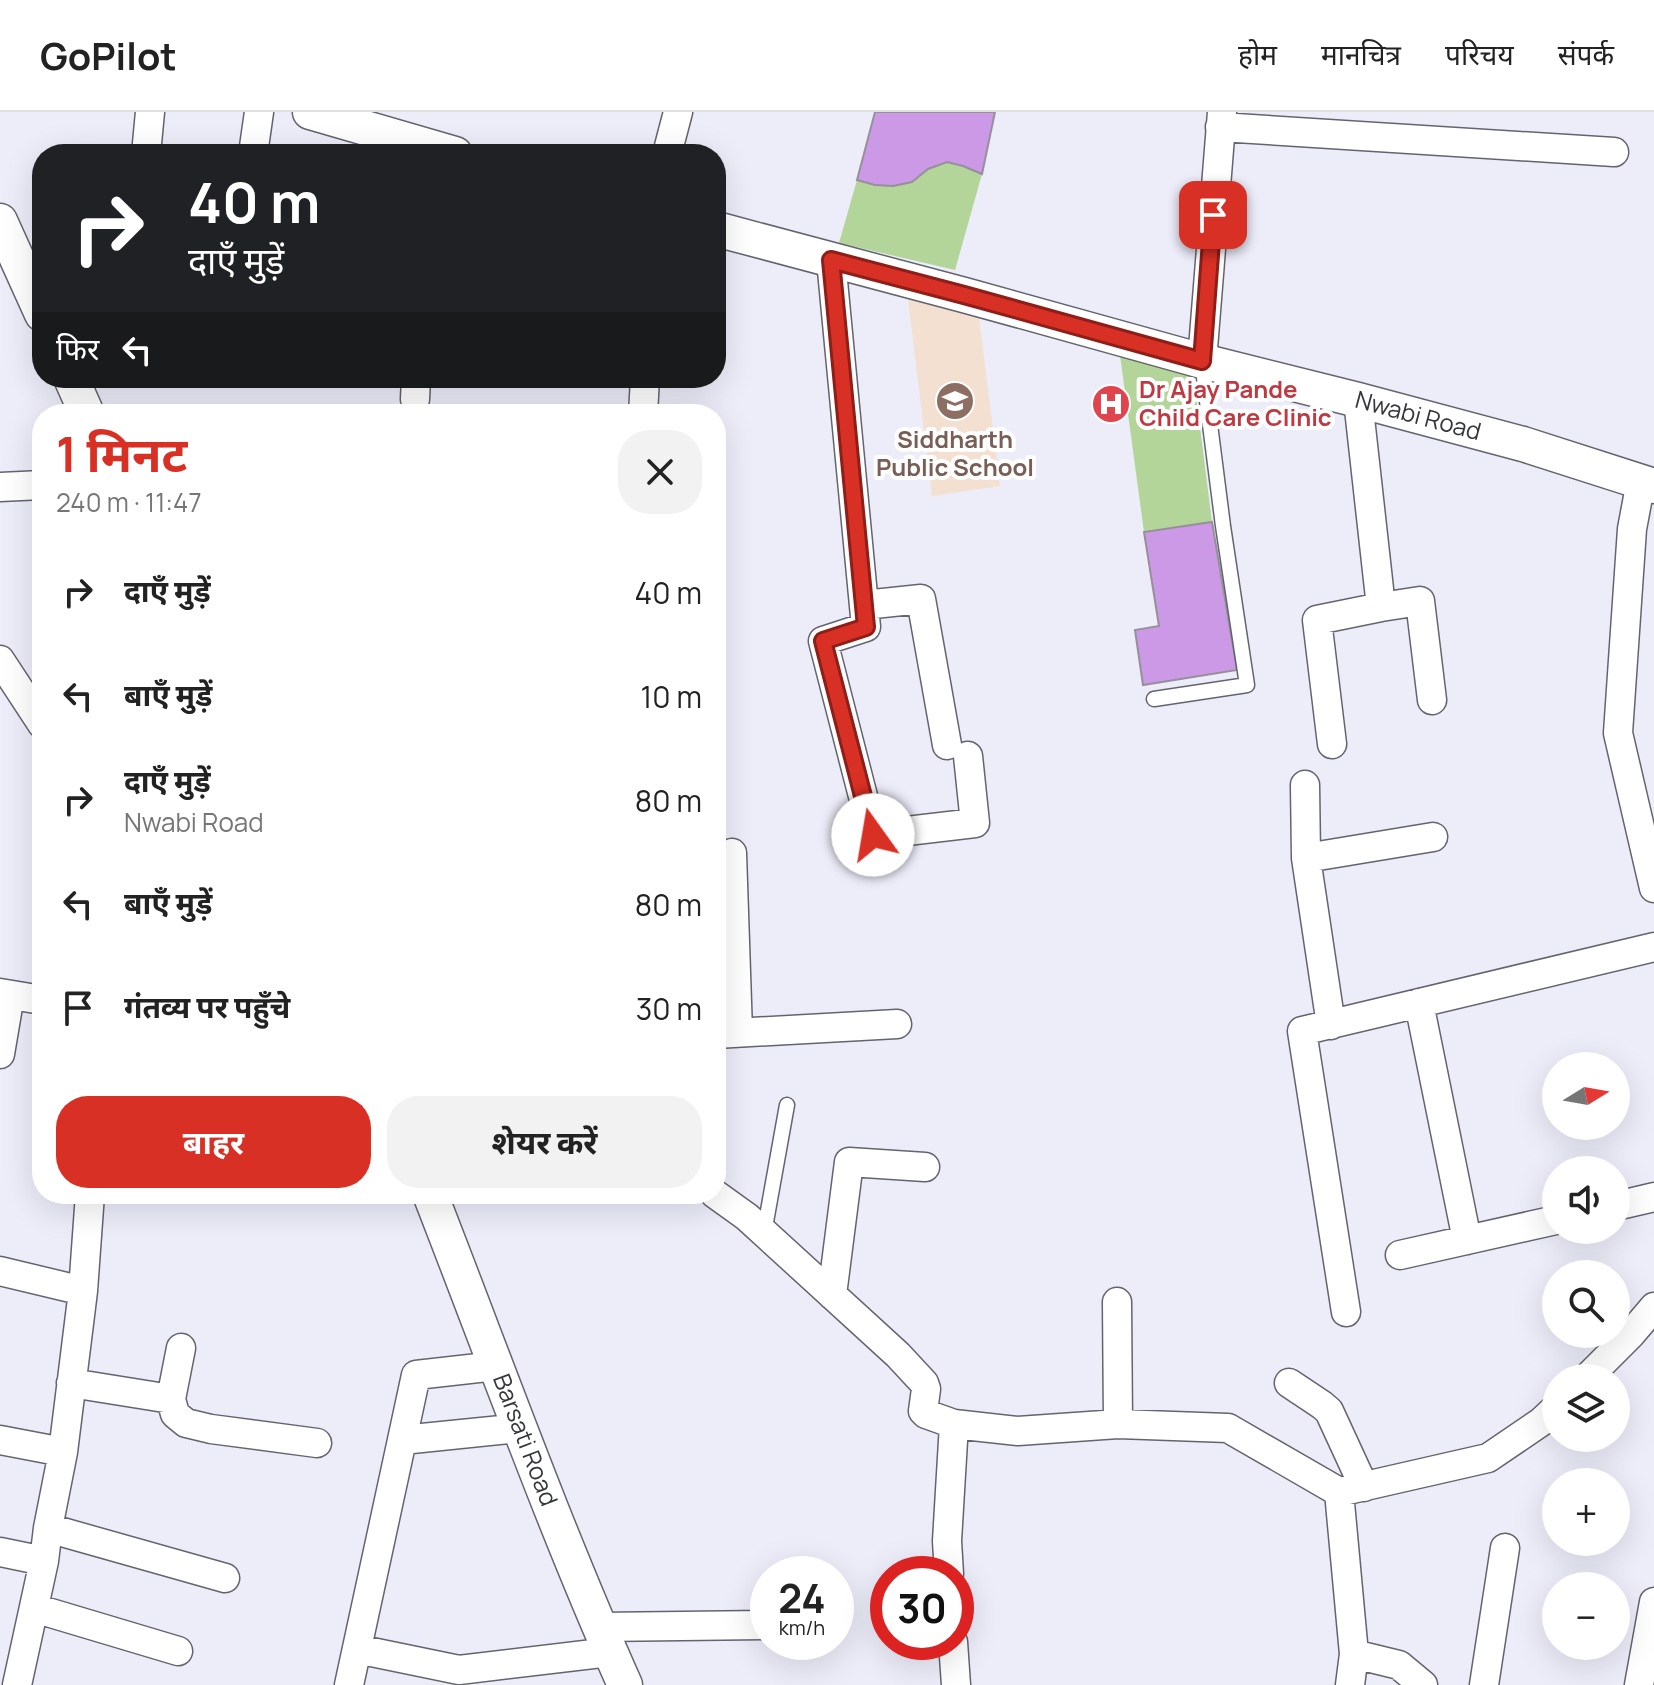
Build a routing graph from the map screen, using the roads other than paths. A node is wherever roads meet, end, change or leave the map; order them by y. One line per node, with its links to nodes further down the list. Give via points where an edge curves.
1 (150, 112): 6 (street)
2 (259, 112): 7 (street)
3 (310, 112): 8 (street)
4 (678, 112): 9 (street)
5 (1221, 120): 10 (street); 15 (street)
6 (147, 144)
7 (254, 144)
8 (413, 144)
9 (670, 144)
10 (1614, 152)
11 (0, 221): 14 (street)
12 (726, 232): 13 (street, Nwabi Road)
13 (831, 260): 15 (street, Nwabi Road); 20 (street)
14 (32, 292)
15 (1202, 361): 16 (street, Nwabi Road); 24 (lane, via 1247,685)
16 (1358, 400): 17 (street, Nwabi Road); 21 (street)
17 (1647, 484): 32 (street, via 1632,529 1618,733)
18 (32, 485): 19 (street)
19 (0, 487)
20 (864, 605): 20 (street, via 866,627 823,641 873,835 975,823 921,599)
21 (1381, 607): 25 (street, via 1420,601); 27 (street, via 1317,620)
22 (0, 660): 23 (street)
23 (11, 695): 26 (street)
24 (1154, 699)
25 (1432, 700)
26 (32, 715)
27 (1332, 744)
28 (1305, 785): 31 (street)
29 (1433, 837): 31 (street)
30 (732, 853): 39 (street)
31 (1306, 858): 38 (street)
32 (1654, 888)
33 (1654, 947): 36 (street)
34 (5, 994): 35 (street); 40 (street)
35 (32, 998)
36 (1419, 1003): 38 (street); 50 (street)
37 (897, 1024): 39 (street)
38 (1331, 1025): 57 (street, via 1302,1031)
39 (727, 1033)
40 (0, 1054)
41 (787, 1105): 49 (lane)
42 (925, 1167): 54 (street, via 849,1162)
43 (1654, 1197): 45 (street)
44 (726, 1202): 49 (street)
45 (1630, 1203)
46 (89, 1204): 53 (street)
47 (434, 1204): 60 (street, Barsati Road)
48 (1542, 1223): 50 (street)
49 (764, 1233): 54 (street)
50 (1467, 1240): 51 (street)
51 (1400, 1255)
52 (0, 1271): 53 (street)
53 (83, 1291): 61 (street)
54 (832, 1295): 65 (street, via 924,1383 923,1411)
55 (1117, 1302): 66 (street)
56 (1654, 1307): 59 (street)
57 (1346, 1312)
58 (181, 1348): 63 (street)
59 (1601, 1364)
60 (496, 1366): 67 (street, Barsati Road); 69 (street, via 416,1375)
61 (71, 1383): 63 (street); 71 (street)
62 (1289, 1383): 72 (street, via 1329,1411)
63 (171, 1399): 70 (street, via 175,1414 186,1423)
64 (1542, 1421): 72 (street, via 1488,1458)
65 (954, 1424): 66 (street, via 1018,1431); 76 (street)
66 (1118, 1424): 72 (street, via 1228,1428)
67 (520, 1428): 69 (street); 82 (street, Barsati Road)
68 (0, 1440): 71 (street)
69 (402, 1440): 83 (street)
70 (317, 1443)
71 (63, 1452): 73 (street)
72 (1352, 1490): 85 (street)
73 (48, 1528): 77 (street); 78 (street)
74 (1505, 1548): 93 (street)
75 (0, 1552): 77 (street)
76 (948, 1556)
77 (44, 1561): 80 (street)
78 (225, 1578)
79 (1654, 1602): 94 (street)
80 (34, 1608): 84 (street); 87 (street)
81 (750, 1627): 82 (street)
82 (605, 1640): 83 (street, via 459,1670); 89 (street, Barsati Road)
83 (357, 1649): 88 (street)
84 (178, 1651)
85 (1354, 1654): 91 (street); 92 (street, via 1399,1665)
86 (954, 1660): 90 (street)
87 (17, 1685)
88 (349, 1685)
89 (625, 1685)
90 (956, 1685)
91 (1350, 1685)
92 (1423, 1685)
93 (1484, 1685)
94 (1639, 1685)

